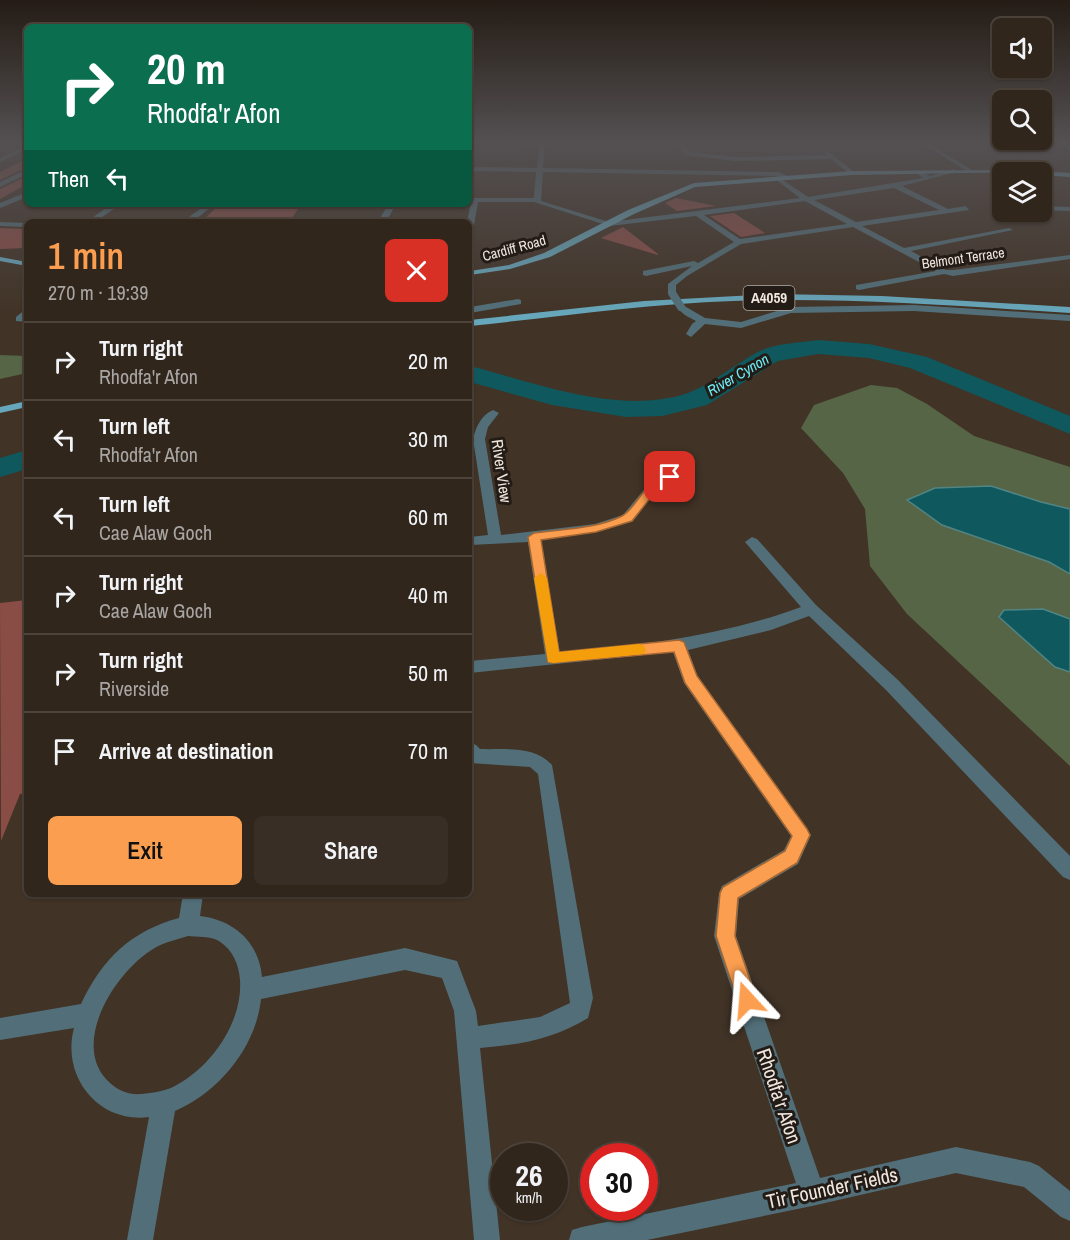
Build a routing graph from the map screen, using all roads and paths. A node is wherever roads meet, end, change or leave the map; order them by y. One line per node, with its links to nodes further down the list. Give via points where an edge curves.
1 (18, 198): 8 (street)
2 (664, 198): 19 (main road, Cardiff Road)
3 (814, 198): 5 (street)
4 (920, 198): 14 (street)
5 (806, 199): 15 (street); 21 (street)
6 (472, 200): 7 (street)
7 (536, 200): 19 (street)
8 (0, 206)
9 (113, 207): 16 (street)
10 (207, 207): 17 (street)
11 (966, 208): 14 (street)
12 (1052, 208): 13 (street)
13 (1070, 209)
14 (947, 211): 21 (street)
15 (697, 214): 19 (street); 23 (street)
16 (95, 219)
17 (191, 219)
18 (0, 224): 20 (street)
19 (609, 224): 30 (main road, Cardiff Road, via 547,255 510,267)
20 (24, 225)
21 (852, 225): 23 (street); 24 (street)
22 (1009, 230): 24 (street)
23 (739, 242): 26 (street)
24 (901, 251): 29 (street)
25 (1070, 257): 29 (street, Belmont Terrace)
26 (711, 259): 31 (street); 37 (street, bridge, via 672,284 672,293 681,307)
27 (1, 260): 28 (main road)
28 (24, 264)
29 (944, 272): 32 (street, Belmont Terrace)
30 (472, 273)
31 (646, 273)
32 (859, 287)
33 (518, 302): 34 (street)
34 (472, 310)
35 (1070, 310): 38 (main road, A4059, via 820,297 726,298 628,303)
36 (1070, 318): 37 (street, via 914,308 790,310 741,325)
37 (703, 321): 39 (street)
38 (472, 322)
39 (691, 334)
40 (24, 405): 41 (main road)
41 (0, 410)
42 (493, 413): 45 (street, River View, via 482,426 479,439)
43 (654, 465): 44 (street, via 670,477 651,489 628,518 596,528)
44 (534, 537): 45 (street); 50 (street)
45 (495, 538): 46 (street)
46 (472, 541)
47 (752, 542): 48 (street)
48 (811, 609): 49 (street, via 778,624); 53 (street, via 892,685)
49 (679, 646): 50 (street); 61 (street, Rhodfa'r Afon, via 690,678 801,835 791,857 729,893 725,936)
50 (553, 658): 51 (street)
51 (472, 667)
52 (472, 753): 59 (street, via 475,757 530,759 546,771 582,998 580,1010 565,1021 536,1031)
53 (1070, 870)
54 (193, 897): 55 (street)
55 (188, 926): 56 (street, via 208,927 227,934 241,947 249,966); 57 (street, via 164,932 140,945 101,987)
56 (252, 990): 59 (street, via 405,959 448,969 465,1011); 60 (street, via 243,1026 215,1069 191,1090)
57 (88, 1014): 58 (street); 60 (street, via 82,1041 85,1067 95,1088 113,1101 137,1107)
58 (0, 1029)
59 (468, 1038): 64 (street)
60 (164, 1103): 63 (street)
61 (812, 1193): 62 (street, Tir Founder Fields, via 956,1160 1030,1175); 65 (street, Tir Founder Fields)
62 (1070, 1208)
63 (140, 1240)
64 (487, 1240)
65 (582, 1240)

